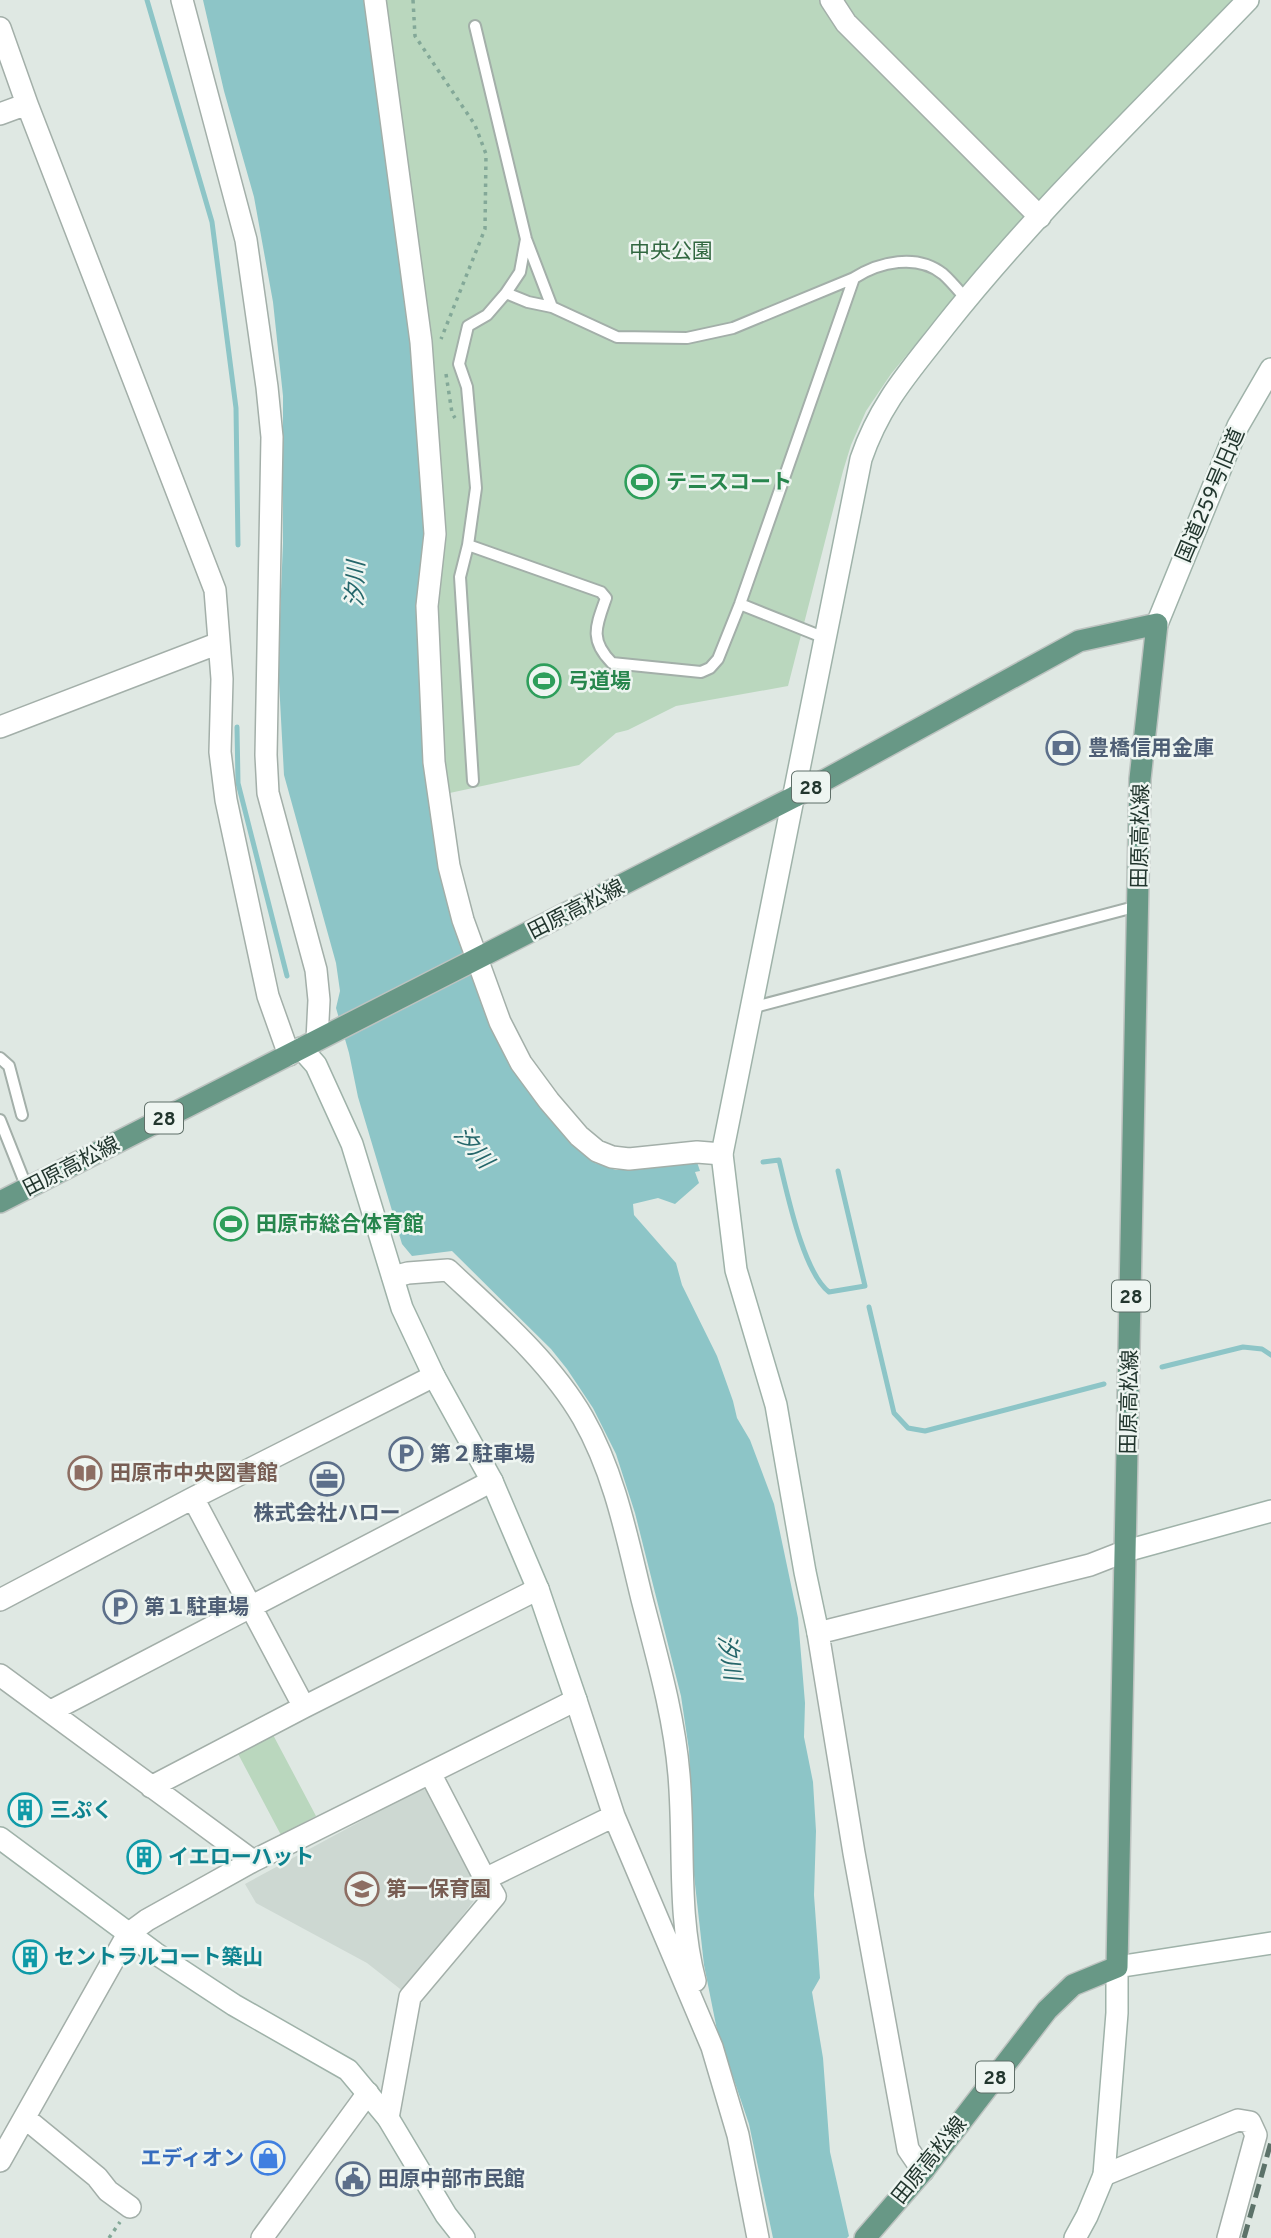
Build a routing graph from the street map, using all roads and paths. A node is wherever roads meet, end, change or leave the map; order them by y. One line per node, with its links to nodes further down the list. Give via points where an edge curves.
1 (182, 0): 33 (street, via 246,240 267,387 272,437 268,793 316,970 319,1000)
2 (375, 0): 17 (street)
3 (413, 0): 17 (path, via 415,36 475,125 486,154 485,229)
4 (831, 0): 10 (street, via 845,23)
5 (1248, 0): 10 (street)
6 (475, 26): 11 (lane)
7 (0, 28): 8 (street)
8 (27, 104): 9 (street); 26 (street, via 215,590)
9 (0, 114)
10 (1040, 216): 14 (street)
11 (526, 239): 13 (lane, via 520,272); 15 (lane)
12 (854, 278): 14 (lane, via 871,267 913,262 942,273); 15 (lane, via 733,328 687,338 617,337); 23 (lane)
13 (506, 293): 15 (lane); 16 (lane, via 487,315)
14 (966, 299): 25 (street, via 889,398 870,432)
15 (552, 307)
16 (468, 326): 17 (path); 21 (lane, via 459,364 467,387)
17 (431, 340): 18 (path); 31 (street, via 435,534 427,606 434,762 450,866)
18 (443, 351)
19 (445, 363): 21 (path, via 452,413)
20 (1271, 369): 24 (street, 国道259号旧道, via 1238,426)
21 (473, 442): 22 (lane, via 476,488)
22 (468, 545): 23 (lane, via 601,592 606,598 596,628 597,642 612,663 701,672 710,668); 28 (lane, via 460,577)
23 (740, 604): 25 (lane)
24 (1157, 624): 29 (main road, 田原高松線 / 28, via 1079,641); 30 (main road, 田原高松線 / 28, via 1140,779)
25 (825, 638): 29 (street)
26 (219, 643): 27 (street); 33 (street, via 220,752 226,800 268,996)
27 (0, 727)
28 (473, 781)
29 (794, 797): 31 (main road, 田原高松線 / 28); 32 (street)
30 (1138, 906): 32 (lane); 45 (main road, 田原高松線 / 28)
31 (473, 962): 33 (main road, 田原高松線 / 28); 37 (street, via 521,1063 579,1136 597,1151 629,1159)
32 (749, 1008): 37 (street)
33 (309, 1045): 38 (main road, 田原高松線 / 28); 40 (street, via 352,1144)
34 (0, 1058): 35 (lane, via 9,1066)
35 (22, 1115)
36 (0, 1121): 38 (lane)
37 (722, 1154): 49 (street, via 736,1270 776,1405)
38 (27, 1188): 39 (main road, 田原高松線 / 28)
39 (0, 1202)
40 (393, 1277): 41 (street, via 402,1308); 63 (street, via 448,1270 552,1375 583,1418 609,1475 674,1737 684,1924)
41 (434, 1376): 42 (street); 43 (street)
42 (492, 1481): 46 (street); 48 (street)
43 (193, 1497): 47 (street); 48 (street)
44 (1271, 1511): 45 (street)
45 (1126, 1551): 49 (street, via 1090,1565); 62 (main road, 田原高松線 / 28)
46 (538, 1588): 51 (street); 52 (street)
47 (0, 1600)
48 (251, 1606): 52 (street); 53 (street)
49 (818, 1633): 68 (street, via 908,2148)
50 (0, 1675): 53 (street)
51 (576, 1700): 54 (street); 56 (street)
52 (304, 1707): 55 (street)
53 (51, 1712): 55 (street)
54 (430, 1773): 58 (street); 59 (street)
55 (151, 1787): 58 (street)
56 (614, 1815): 59 (street); 63 (street)
57 (0, 1838): 60 (street)
58 (253, 1861): 60 (street)
59 (485, 1879): 66 (street, via 495,1896 410,1997)
60 (128, 1934): 64 (street, via 234,2005 348,2070); 65 (street)
61 (1271, 1943): 62 (street)
62 (1117, 1967): 68 (main road, 田原高松線 / 28, via 1073,1985 1047,2010); 69 (street)
63 (712, 2047): 73 (street, via 738,2135)
64 (368, 2093): 66 (street); 72 (street)
65 (24, 2118): 67 (street); 70 (street)
66 (388, 2118): 71 (street)
67 (0, 2161)
68 (923, 2171): 74 (main road, 田原高松線 / 28)
69 (1104, 2175): 75 (street); 76 (street, via 1238,2120 1250,2122 1256,2135)
70 (130, 2207)
71 (462, 2237)
72 (262, 2238)
73 (758, 2238)
74 (865, 2238)
75 (1075, 2238)
76 (1228, 2238)

